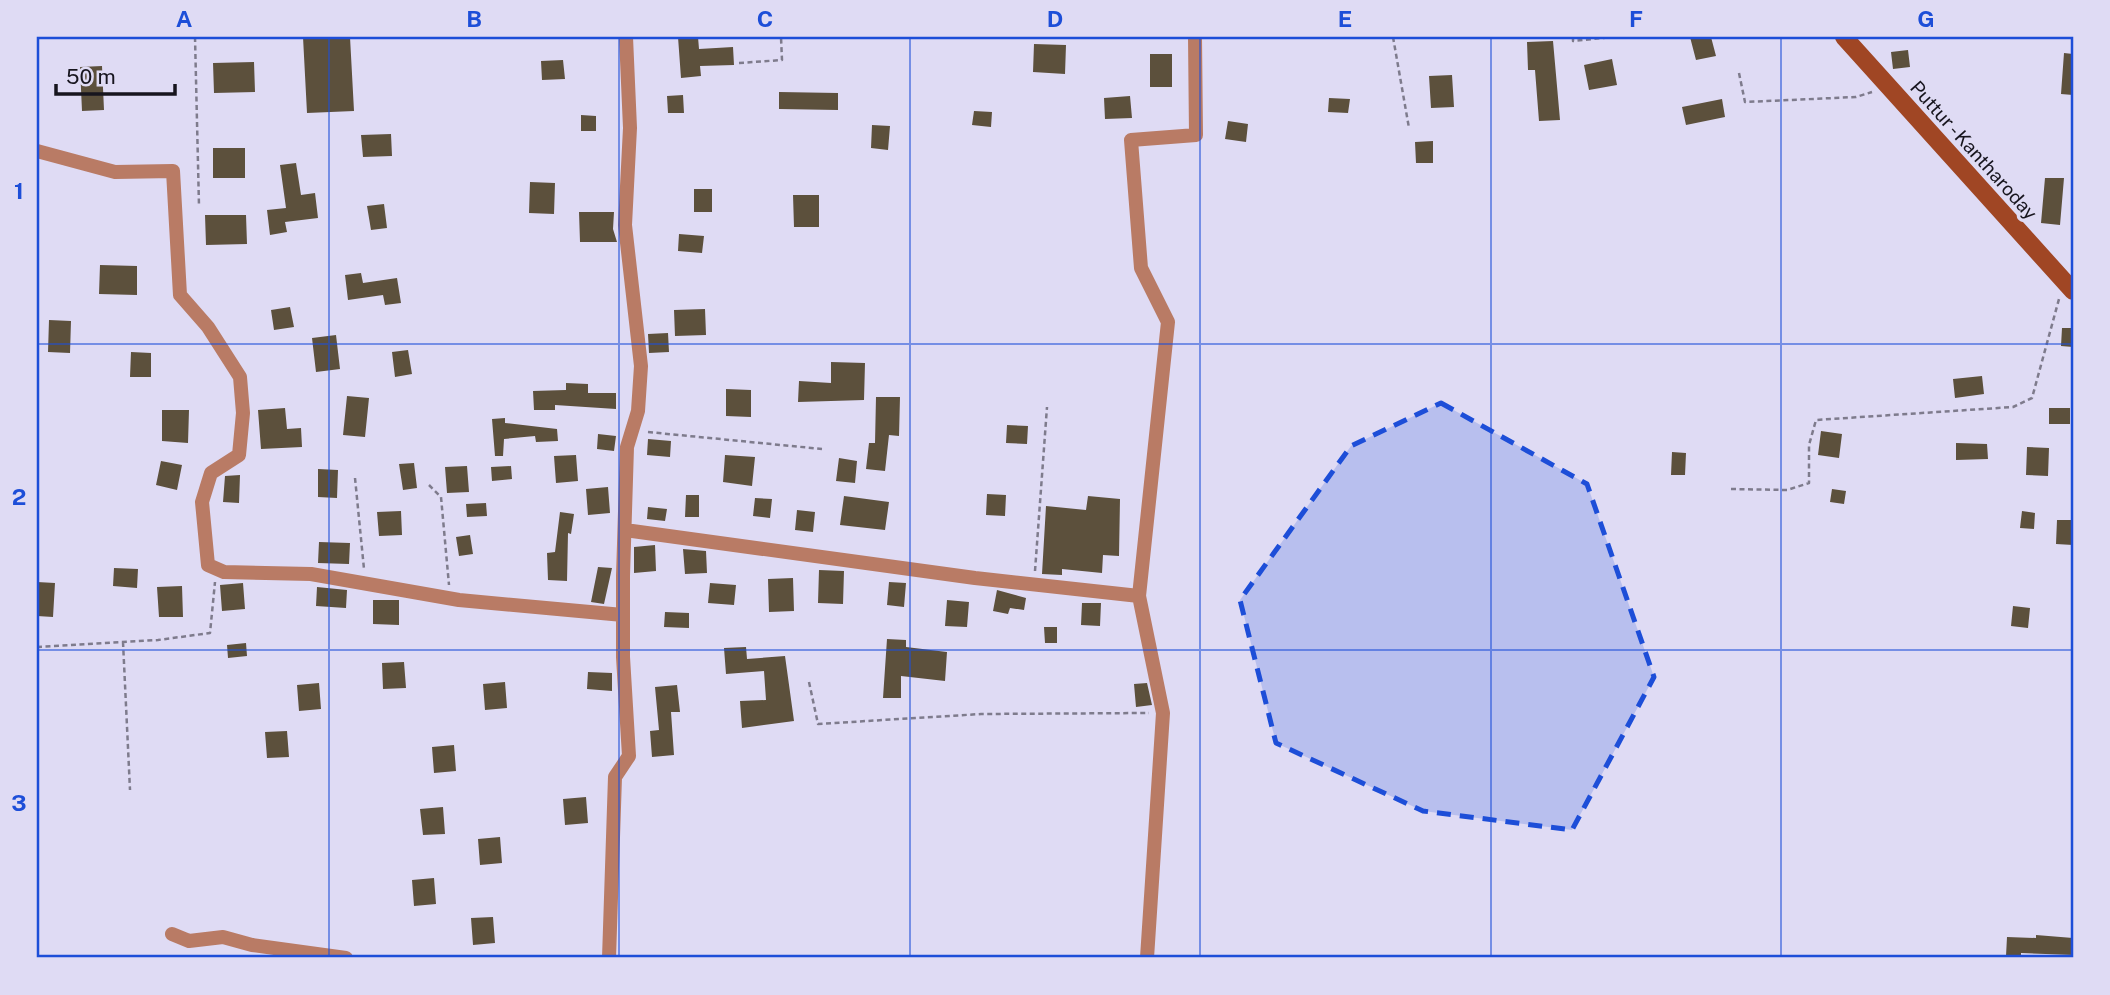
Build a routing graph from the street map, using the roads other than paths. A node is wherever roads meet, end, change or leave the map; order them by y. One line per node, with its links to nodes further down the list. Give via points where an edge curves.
1 (626, 37): 6 (street, via 630,128 625,225 642,366 634,431 627,447)
2 (1195, 37): 7 (street, via 1196,135 1131,140 1141,268 1168,322)
3 (1844, 37): 5 (main road, Puttur - Kantharoday)
4 (37, 151): 8 (street, via 116,172 173,171 180,295 240,377 239,455 211,473 202,502 208,565 224,572 311,574 451,598)
5 (2070, 287)
6 (625, 530): 7 (street); 8 (street)
7 (1139, 596): 12 (street, via 1163,713)
8 (623, 615): 11 (street, via 629,756 615,777)
9 (172, 934): 10 (street, via 189,941 223,937)
10 (346, 958)
11 (609, 958)
12 (1147, 958)

